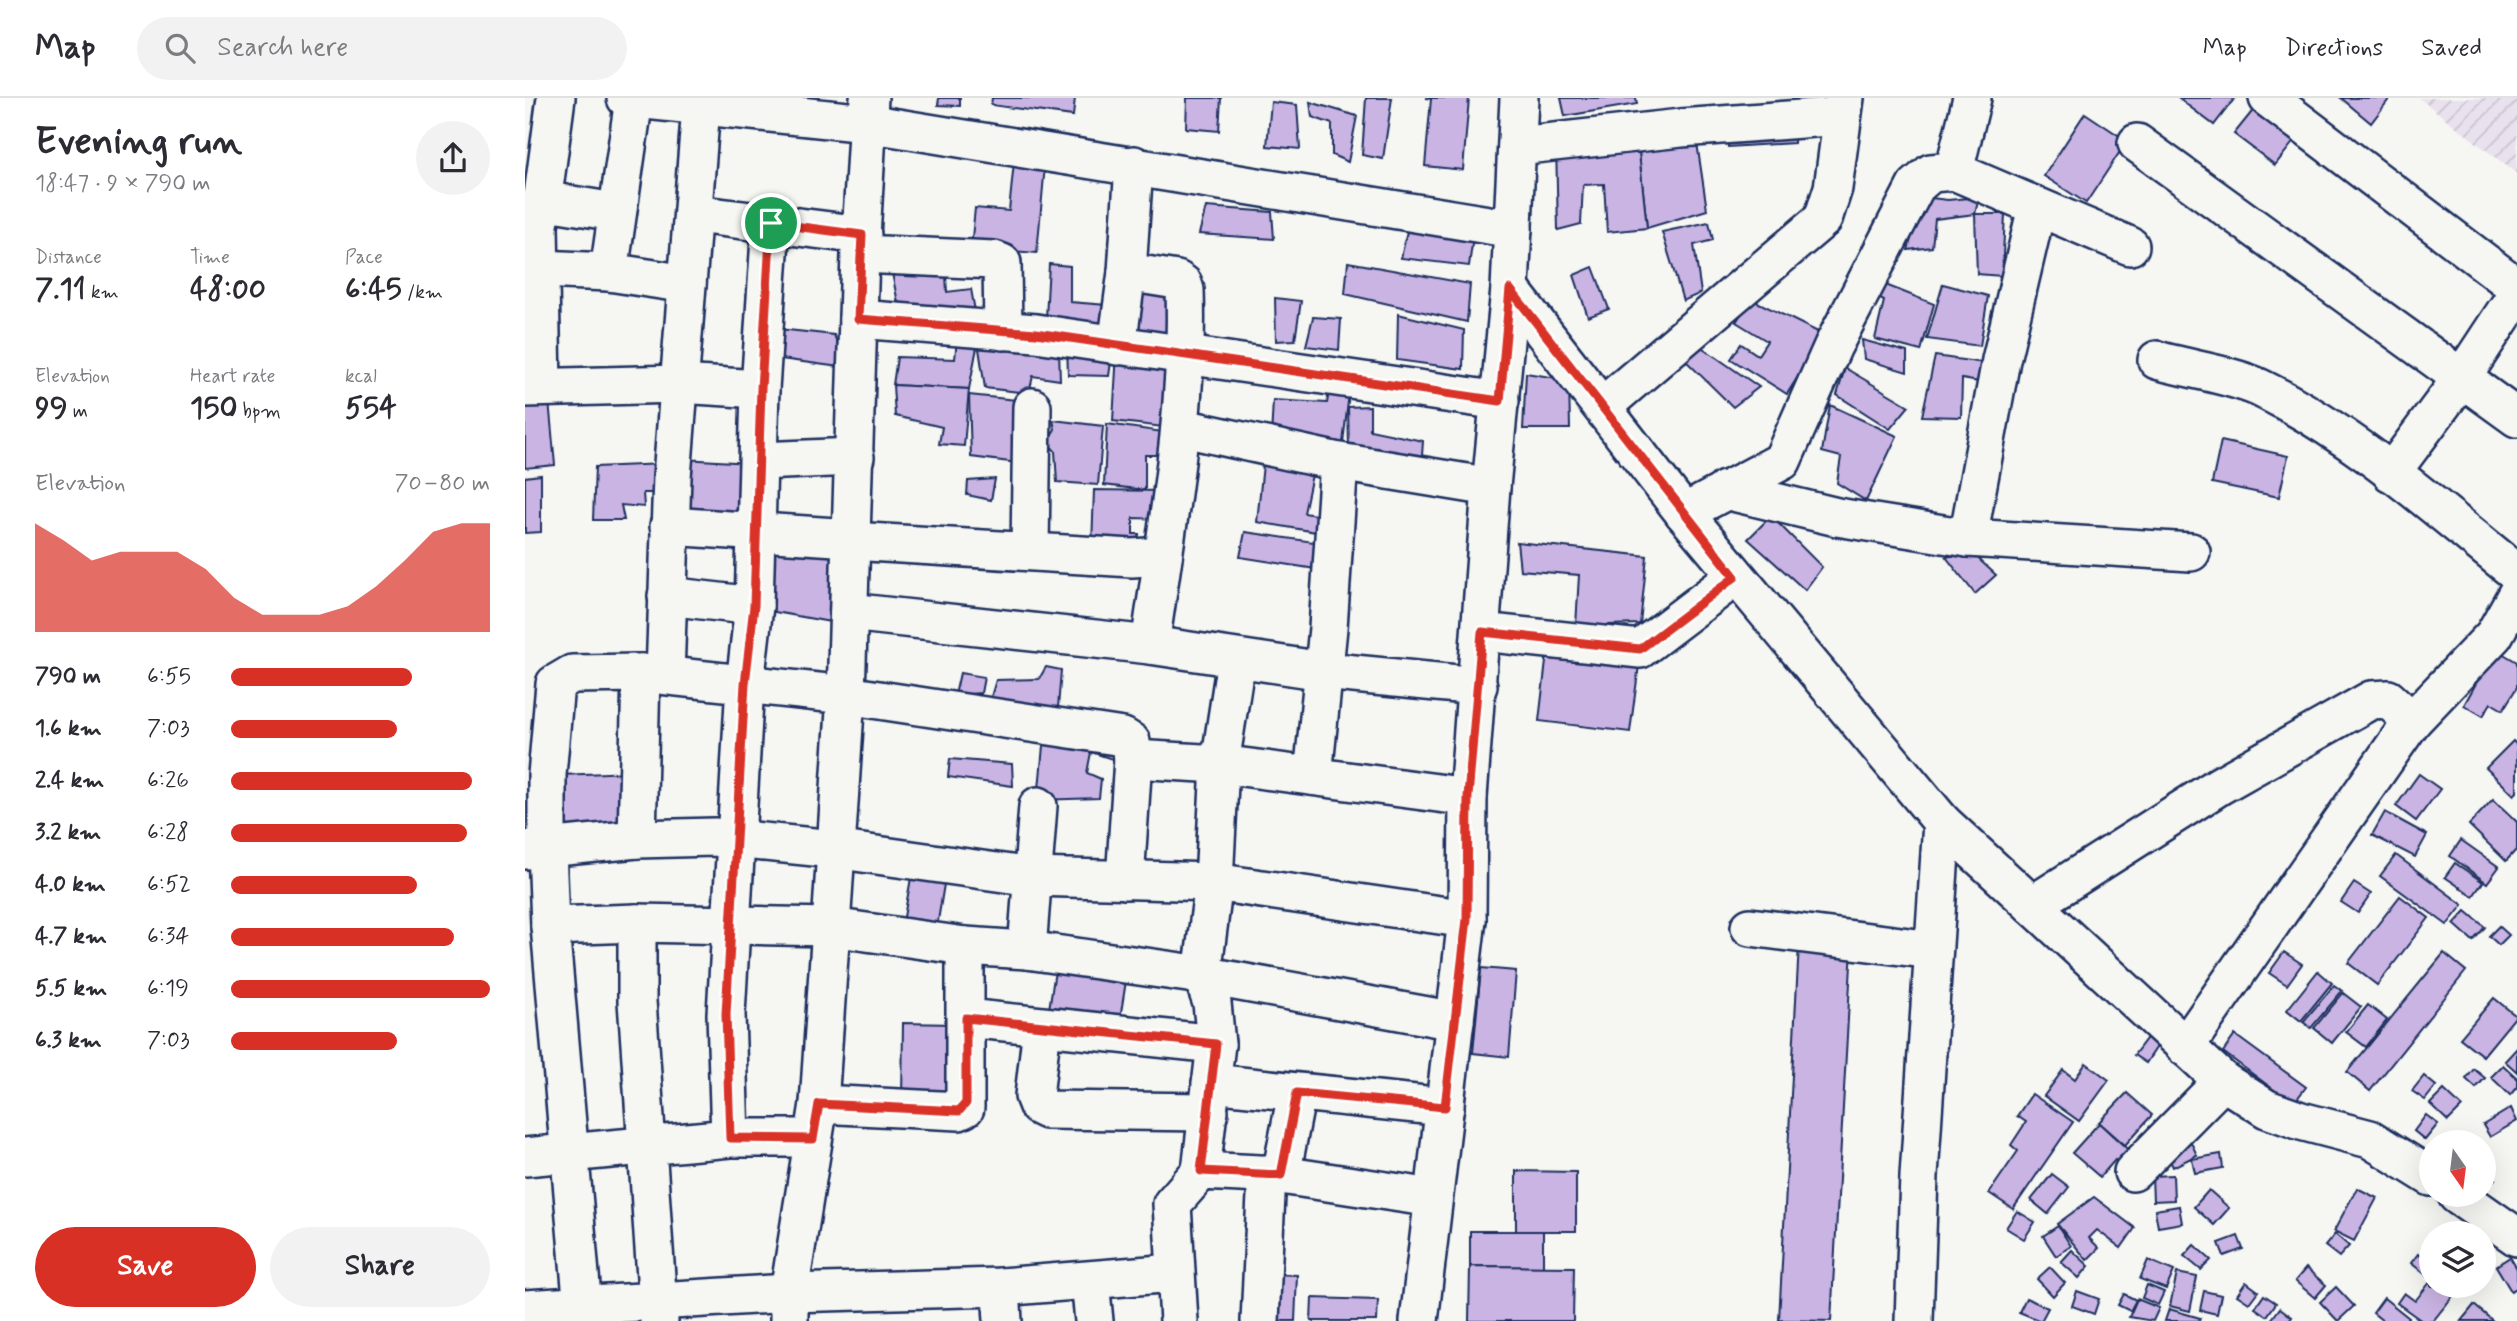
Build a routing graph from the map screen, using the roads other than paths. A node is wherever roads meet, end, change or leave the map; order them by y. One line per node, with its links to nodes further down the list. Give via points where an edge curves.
1 (556, 98): 17 (street)
2 (626, 98): 6 (street)
3 (1519, 98): 11 (street)
4 (1972, 98): 13 (street)
5 (2268, 98): 26 (street)
6 (633, 99): 7 (street); 15 (street)
7 (701, 106): 9 (street); 16 (street)
8 (1843, 107): 11 (street); 39 (street, via 1833,188 1823,219)
9 (868, 111): 12 (street); 20 (street)
10 (2137, 143): 34 (street)
11 (1517, 146): 19 (street)
12 (1134, 165): 19 (street); 24 (street)
13 (1954, 171): 14 (street); 48 (street, via 1931,173 1916,186 1833,345 1782,461)
14 (2036, 206): 21 (street); 52 (street)
15 (615, 212): 17 (street); 23 (street)
16 (695, 214): 18 (street); 25 (street)
17 (535, 217): 22 (street)
18 (771, 223): 20 (street); 37 (street)
19 (1513, 229): 27 (street)
20 (861, 245): 29 (street); 30 (street, via 1002,263)
21 (2130, 246)
22 (540, 269): 23 (street); 36 (street)
23 (609, 271): 25 (street)
24 (1127, 272): 31 (street); 32 (street, via 1183,284)
25 (687, 284): 35 (street)
26 (2517, 287)
27 (1510, 289): 38 (street); 39 (street)
28 (2517, 294): 34 (street)
29 (858, 319): 30 (street); 43 (street)
30 (1003, 331): 31 (street)
31 (1117, 346): 32 (street)
32 (1188, 355): 38 (street); 42 (street)
33 (2157, 360): 46 (street, via 2259,387)
34 (2461, 379): 41 (street); 46 (street)
35 (679, 384): 36 (street); 37 (street); 50 (street)
36 (533, 388)
37 (761, 389): 44 (street)
38 (1500, 401): 47 (street)
39 (1603, 406): 49 (street)
40 (1032, 407): 54 (street)
41 (2517, 418)
42 (1182, 428): 45 (street); 56 (street)
43 (855, 457): 44 (street); 53 (street)
44 (759, 461): 51 (street)
45 (1339, 462): 47 (street); 67 (street)
46 (2391, 473): 57 (street)
47 (1491, 487): 63 (street)
48 (1725, 490): 49 (street); 52 (street, via 1837,517)
49 (1684, 513): 58 (street)
50 (669, 526): 51 (street); 60 (street)
51 (755, 533): 53 (street); 61 (street)
52 (1968, 538): 55 (street)
53 (851, 541): 54 (street); 62 (street)
54 (1030, 550): 56 (street)
55 (2191, 552)
56 (1163, 556): 65 (street)
57 (2517, 573)
58 (1735, 577): 63 (street, via 1640,649); 80 (street)
59 (2517, 594): 64 (street)
60 (667, 596): 61 (street); 68 (street)
61 (754, 606): 69 (street)
62 (849, 612): 65 (street); 71 (street)
63 (1482, 632): 70 (street)
64 (2505, 643): 73 (street)
65 (1150, 645): 66 (street)
66 (1236, 660): 67 (street); 75 (street)
67 (1323, 671): 70 (street); 77 (street)
68 (653, 674): 69 (street); 72 (street, via 563,677); 81 (street)
69 (745, 684): 71 (street); 82 (street)
70 (1478, 686): 78 (street)
71 (846, 695): 74 (street, via 1123,737 1131,743); 83 (street)
72 (538, 702): 76 (street)
73 (2412, 721): 88 (street, via 2388,699 2371,699 2200,798); 103 (street)
74 (1133, 759): 75 (street); 86 (street)
75 (1220, 765): 77 (street); 87 (street)
76 (536, 775): 84 (street)
77 (1313, 776): 78 (street)
78 (1468, 797): 89 (street)
79 (1038, 806): 85 (street)
80 (1942, 822): 88 (street); 97 (street)
81 (637, 839): 82 (street); 84 (street)
82 (737, 839): 83 (street); 91 (street)
83 (834, 849): 85 (street); 93 (street)
84 (536, 850): 92 (street)
85 (1032, 877): 86 (street); 96 (street)
86 (1125, 880): 87 (street)
87 (1214, 882): 89 (street); 98 (street)
88 (2032, 905): 103 (street)
89 (1467, 919): 100 (street)
90 (637, 923): 91 (street); 92 (street); 110 (street)
91 (731, 925): 93 (street); 109 (street, via 726,1014)
92 (550, 926): 111 (street)
93 (831, 927): 95 (street); 108 (street)
94 (1750, 927): 97 (street)
95 (965, 946): 96 (street); 99 (street)
96 (1027, 950): 98 (street)
97 (1933, 950): 131 (street)
98 (1202, 975): 100 (street); 102 (street, via 1212,1003)
99 (966, 1018): 101 (street); 108 (street, via 966,1103 959,1111)
100 (1455, 1021): 107 (street)
101 (1042, 1027): 102 (street); 106 (street, via 1034,1096 1046,1110)
102 (1216, 1044): 106 (street)
103 (2185, 1047): 104 (street)
104 (2223, 1081): 113 (street, via 2267,1109 2370,1139); 115 (street)
105 (1297, 1093): 106 (street); 107 (street); 116 (street)
106 (1210, 1097): 114 (street)
107 (1445, 1107): 117 (street)
108 (816, 1121): 109 (street); 123 (street)
109 (730, 1138): 110 (street)
110 (645, 1146): 111 (street); 125 (street)
111 (569, 1154): 112 (street); 126 (street)
112 (525, 1157)
113 (2419, 1170)
114 (1201, 1171): 116 (street); 120 (street, via 1172,1204)
115 (2133, 1172)
116 (1274, 1174): 117 (street); 129 (street)
117 (1433, 1198): 130 (street)
118 (2476, 1208): 119 (street)
119 (2517, 1237)
120 (1174, 1273): 121 (street); 128 (street)
121 (1090, 1281): 122 (street); 127 (street)
122 (1002, 1304): 123 (street)
123 (789, 1307): 125 (street)
124 (525, 1309): 126 (street)
125 (658, 1311): 126 (street)
126 (584, 1313)
127 (1094, 1321)
128 (1179, 1321)
129 (1261, 1321)
130 (1419, 1321)
131 (1915, 1321)

